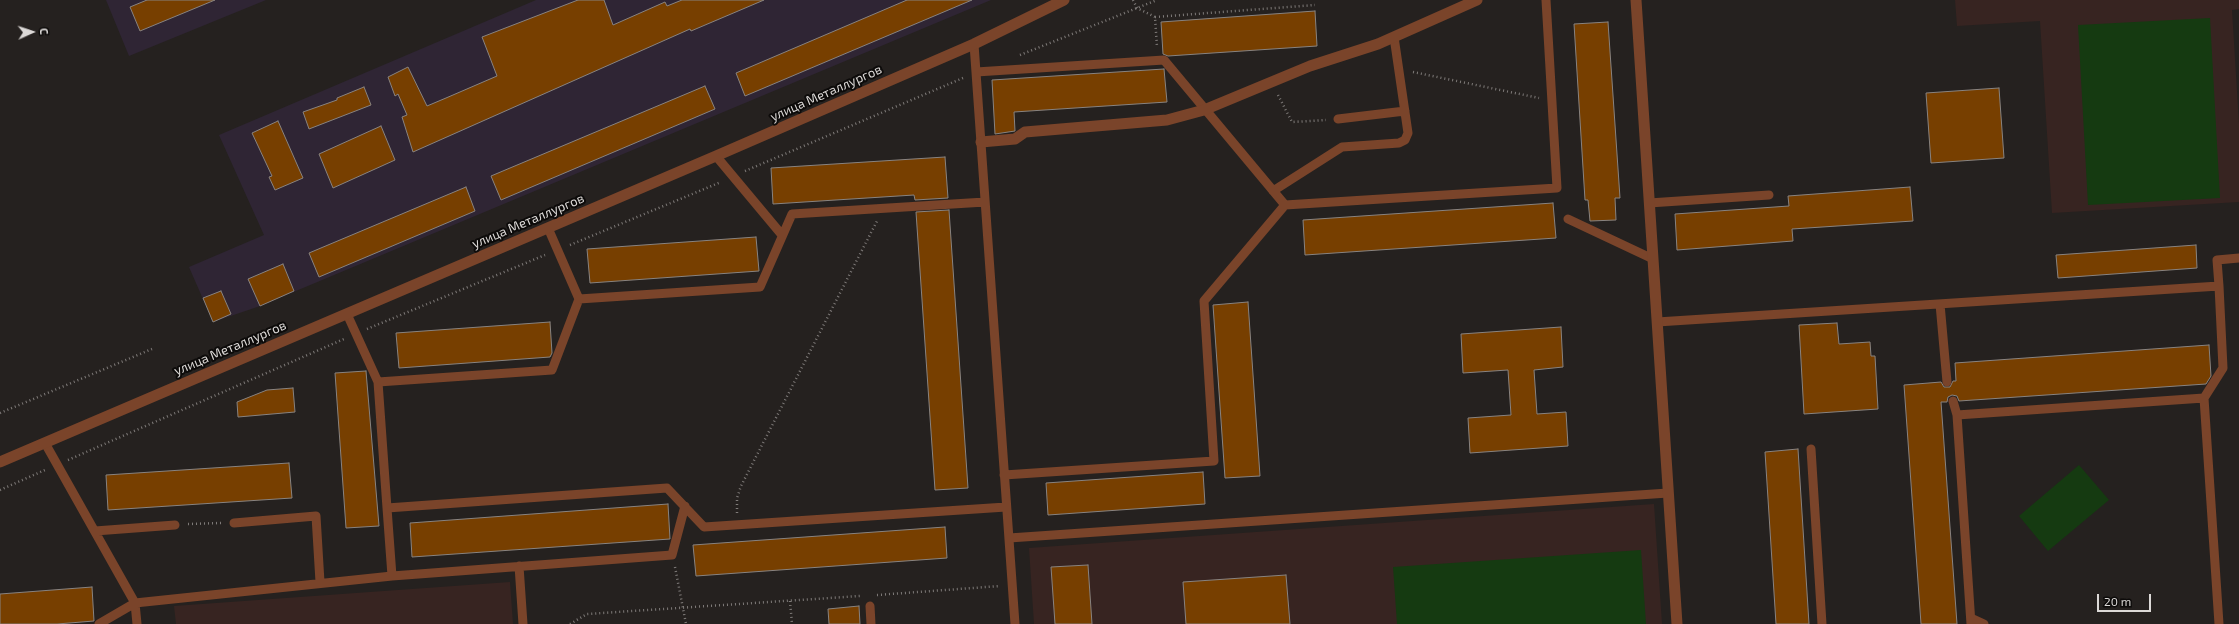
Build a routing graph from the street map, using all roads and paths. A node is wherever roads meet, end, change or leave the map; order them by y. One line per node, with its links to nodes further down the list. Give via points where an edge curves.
1 (1064, 0): 11 (street, улица Металлургов)
2 (1133, 0): 8 (path)
3 (1157, 0): 8 (path)
4 (1476, 0): 10 (street)
5 (1546, 0): 17 (lane)
6 (1636, 0): 27 (street)
7 (1315, 5): 9 (path)
8 (1137, 8): 9 (path); 12 (path)
9 (1155, 18): 13 (path)
10 (1394, 38): 14 (lane); 16 (street)
11 (974, 44): 15 (lane); 22 (street, улица Металлургов)
12 (1012, 58)
13 (1158, 60): 15 (lane); 18 (lane, via 1164,60)
14 (1399, 69): 17 (path); 19 (lane)
15 (976, 72): 21 (lane); 23 (path)
16 (1271, 82): 18 (street); 20 (path, via 1292,122 1310,123)
17 (1552, 101): 28 (lane, via 1557,188)
18 (1204, 110): 21 (street, via 1167,120 1025,132 1015,139); 24 (lane)
19 (1405, 111): 20 (lane); 24 (lane, via 1408,133 1405,140 1400,143 1342,147)
20 (1338, 119)
21 (980, 142): 26 (lane)
22 (716, 156): 23 (lane); 31 (street, улица Металлургов)
23 (734, 177): 32 (lane); 33 (path)
24 (1273, 191): 28 (lane)
25 (1770, 195): 27 (lane)
26 (985, 202): 29 (lane); 53 (lane)
27 (1649, 203): 35 (street)
28 (1285, 205): 53 (lane, via 1204,301 1214,461)
29 (883, 208): 32 (lane, via 792,214); 61 (path, via 741,486 737,498)
30 (1568, 219): 35 (lane)
31 (548, 228): 33 (lane); 39 (street, улица Металлургов)
32 (782, 235): 37 (lane, via 760,287)
33 (558, 250): 37 (lane); 41 (path)
34 (2239, 258): 36 (lane, via 2217,260)
35 (1653, 259): 40 (street)
36 (2219, 286): 38 (lane); 45 (lane, via 2223,368)
37 (579, 299): 44 (lane, via 552,370)
38 (1940, 304): 40 (lane); 43 (lane)
39 (347, 314): 41 (lane); 49 (street, улица Металлургов)
40 (1657, 322): 55 (street)
41 (356, 334): 44 (lane); 52 (path)
42 (152, 350): 47 (path)
43 (1946, 380)
44 (378, 382): 58 (lane)
45 (2204, 398): 48 (lane); 87 (lane)
46 (1953, 401): 48 (lane)
47 (0, 413)
48 (1957, 415): 75 (lane)
49 (45, 443): 51 (street, улица Металлургов); 52 (lane)
50 (1810, 449): 85 (lane)
51 (0, 462)
52 (57, 465): 54 (path); 62 (lane)
53 (1004, 475): 57 (lane)
54 (0, 490)
55 (1668, 493): 63 (lane); 84 (street)
56 (685, 506): 58 (lane, via 667,488); 61 (lane, via 704,527); 64 (lane)
57 (1006, 507): 61 (lane); 63 (lane)
58 (387, 508): 66 (lane)
59 (234, 523): 60 (path); 67 (lane, via 316,516)
60 (176, 525): 62 (lane)
61 (737, 525)
62 (95, 531): 72 (lane)
63 (1008, 538): 68 (lane)
64 (672, 555): 65 (lane); 74 (path)
65 (519, 566): 66 (lane); 78 (lane)
66 (392, 576): 67 (lane)
67 (320, 582): 72 (lane)
68 (1012, 585): 70 (path); 83 (lane)
69 (861, 596): 71 (path)
70 (869, 596)
71 (790, 601): 74 (path); 81 (path)
72 (135, 603): 76 (lane); 77 (lane)
73 (870, 606): 82 (lane)
74 (684, 609): 79 (path, via 587,614); 80 (path)
75 (1971, 621): 86 (lane)
76 (99, 624)
77 (137, 624)
78 (524, 624)
79 (570, 624)
80 (686, 624)
81 (792, 624)
82 (871, 624)
83 (1014, 624)
84 (1677, 624)
85 (1822, 624)
86 (1984, 624)
87 (2219, 624)

